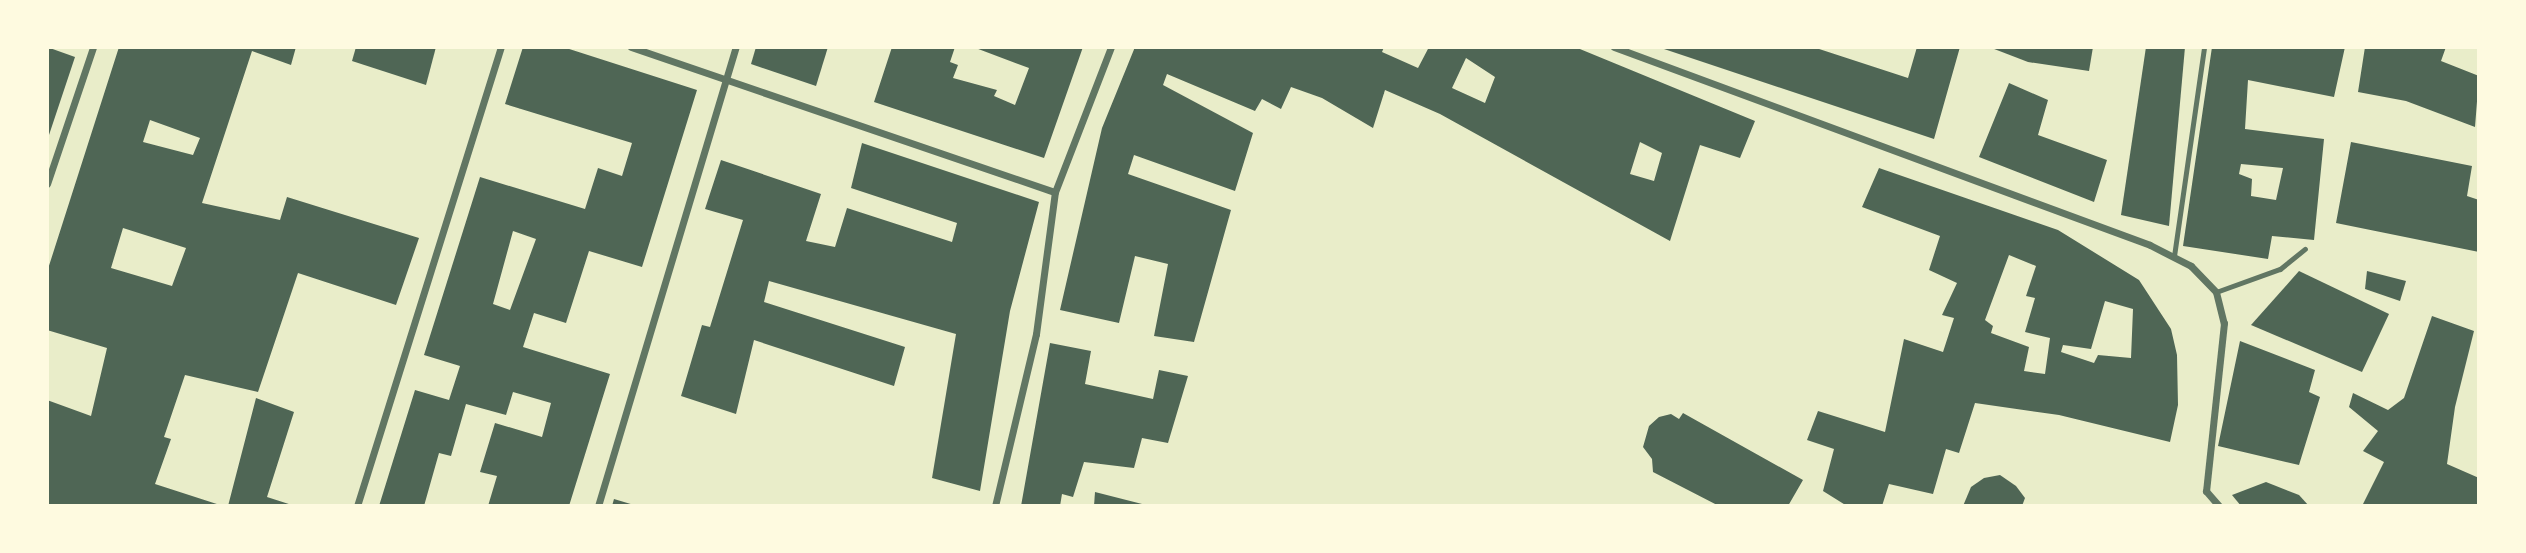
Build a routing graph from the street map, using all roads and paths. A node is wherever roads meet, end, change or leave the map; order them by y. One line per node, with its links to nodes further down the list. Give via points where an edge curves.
1 (93, 47): 9 (street)
2 (501, 47): 14 (street)
3 (631, 47): 8 (street)
4 (736, 47): 8 (street)
5 (1111, 47): 10 (street)
6 (1614, 47): 12 (street)
7 (2204, 47): 12 (lane)
8 (727, 79): 10 (street); 15 (street)
9 (47, 184)
10 (1055, 192): 16 (street, via 1036,334)
11 (2305, 249): 13 (lane, via 2280,269)
12 (2174, 256): 13 (street, via 2191,265)
13 (2216, 292): 17 (street, via 2224,323 2206,491)
14 (357, 506)
15 (598, 506)
16 (995, 506)
17 (2218, 506)

